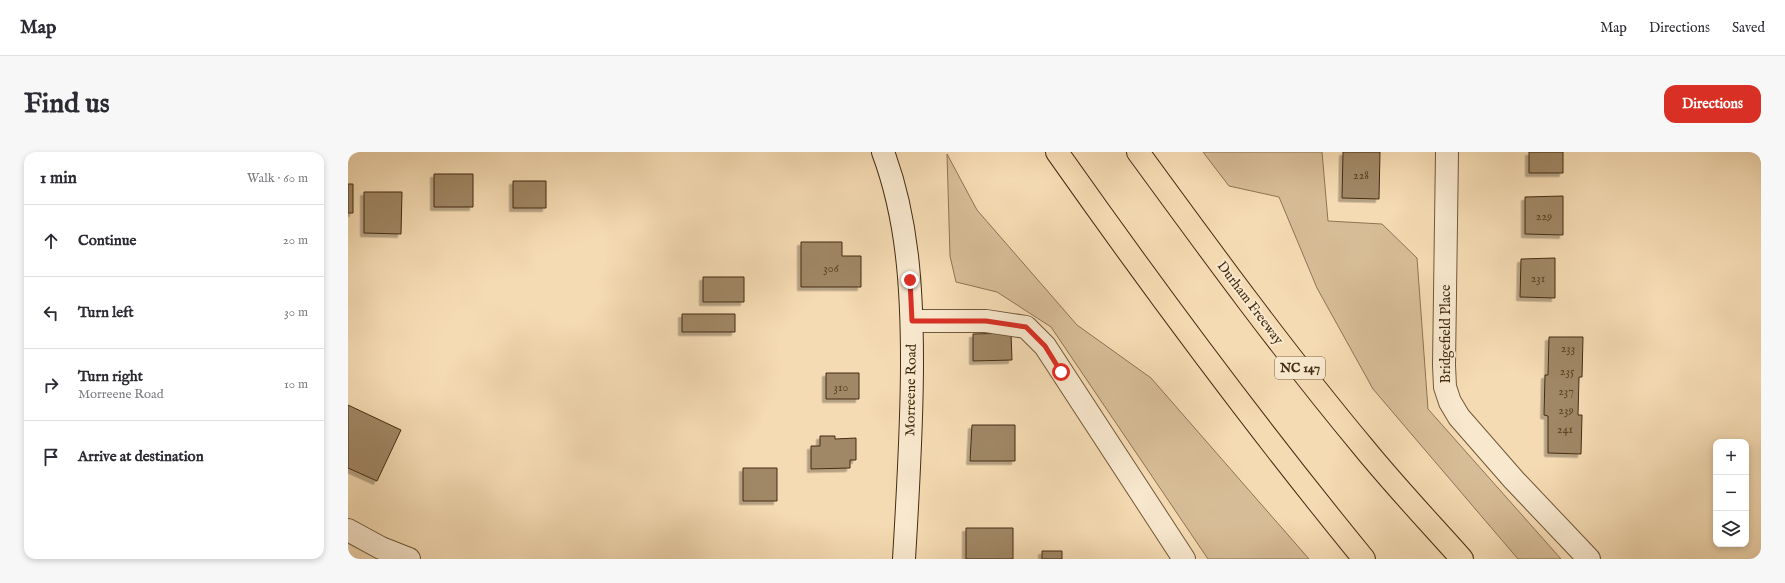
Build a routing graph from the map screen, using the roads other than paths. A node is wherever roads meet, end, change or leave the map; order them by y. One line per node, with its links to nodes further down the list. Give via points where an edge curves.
1 (883, 152): 5 (street, Morreene Road, via 895,190 907,249)
2 (1057, 152): 10 (highway, via 1140,270)
3 (1138, 152): 11 (highway, Durham Freeway / NC 147, via 1300,368 1364,448)
4 (1448, 152): 12 (street, Bridgefield Place, via 1445,388 1459,417)
5 (912, 321): 8 (street, Morreene Road, via 911,438); 9 (street, via 986,321 1026,327 1045,346)
6 (348, 530): 7 (street, via 381,548)
7 (409, 559)
8 (904, 559)
9 (1184, 559)
10 (1364, 559)
11 (1462, 559)
12 (1589, 559)

